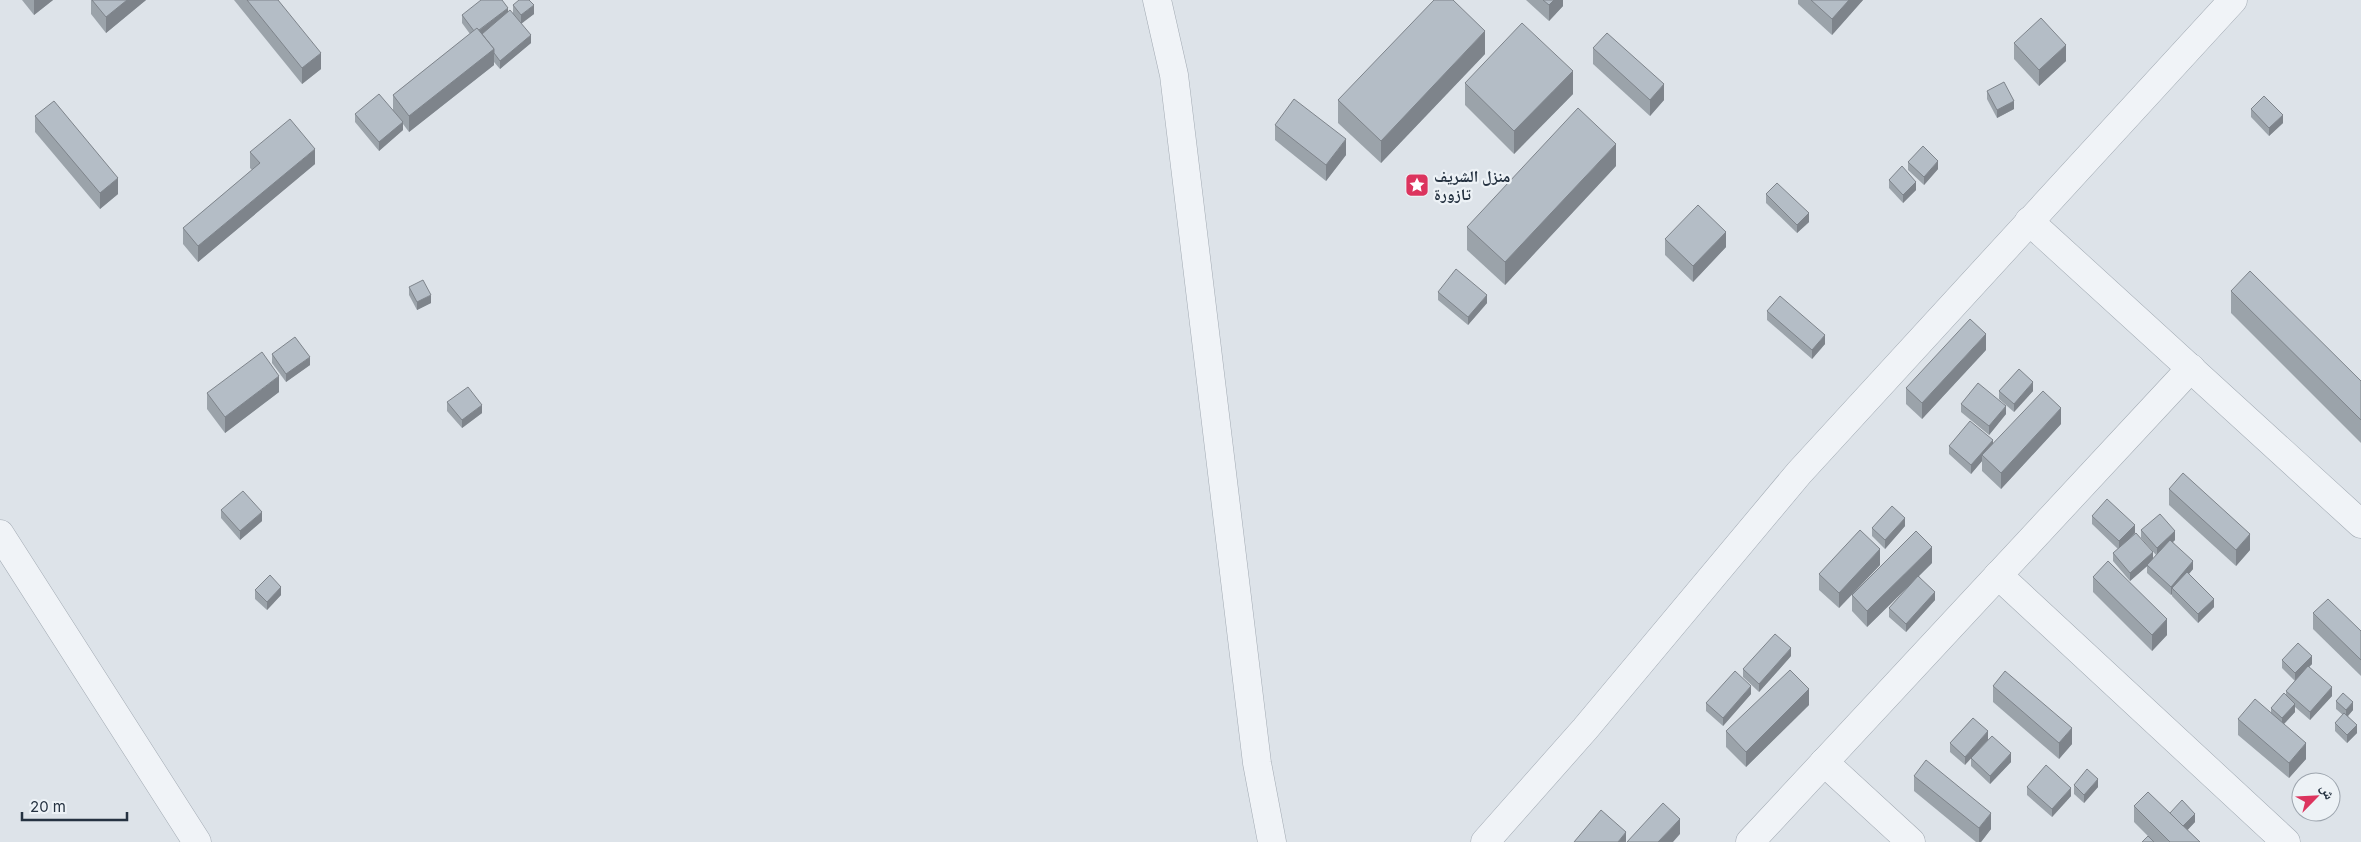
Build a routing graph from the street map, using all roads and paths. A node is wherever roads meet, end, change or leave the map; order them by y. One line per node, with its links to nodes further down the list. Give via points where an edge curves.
1 (1157, 0): 10 (street, via 1174,75 1257,763)
2 (2233, 0): 3 (street)
3 (2029, 221): 4 (street); 11 (street, via 1799,473 1585,729)
4 (2191, 368): 5 (street); 7 (street)
5 (2361, 524)
6 (0, 534): 9 (street)
7 (1998, 576): 8 (street); 14 (street)
8 (1824, 762): 12 (street); 13 (street)
9 (197, 842)
10 (1272, 842)
11 (1485, 842)
12 (1750, 842)
13 (1911, 842)
14 (2286, 842)

